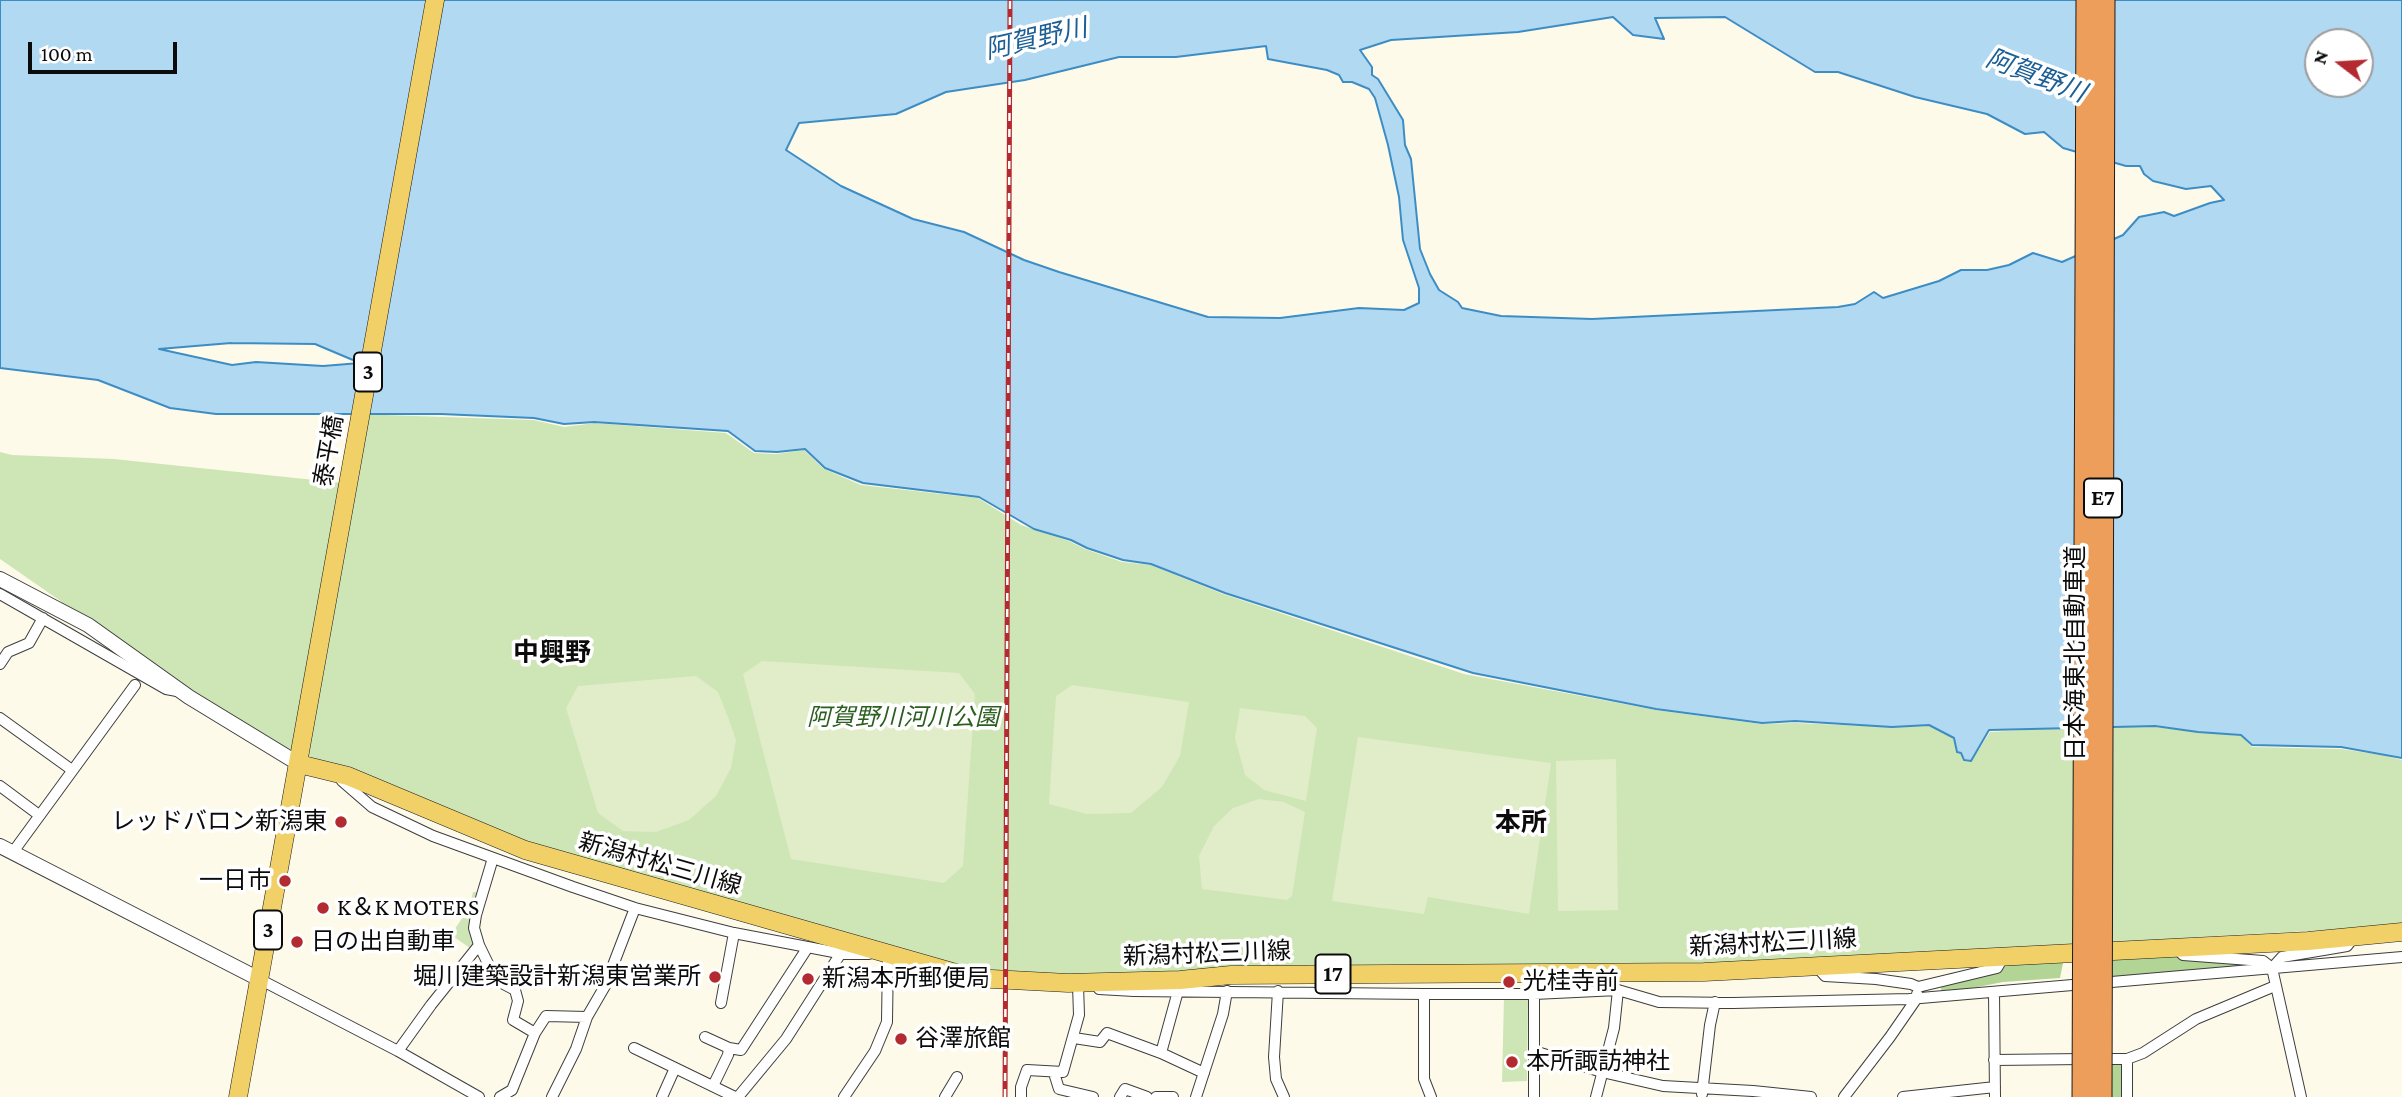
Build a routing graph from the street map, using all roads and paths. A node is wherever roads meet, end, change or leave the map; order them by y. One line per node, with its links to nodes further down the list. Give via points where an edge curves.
1 (435, 0): 11 (main road, 泰平橋 / 3)
2 (2087, 0): 86 (highway, 日本海東北自動車道 / E7, bridge)
3 (2105, 0): 87 (highway, 日本海東北自動車道 / E7, bridge)
4 (0, 579): 9 (street, via 88,625)
5 (0, 594): 6 (street)
6 (43, 618): 7 (street, via 29,643 8,652); 9 (street, via 166,689)
7 (0, 664)
8 (135, 685): 12 (street)
9 (179, 691): 11 (street)
10 (0, 718): 12 (street)
11 (299, 764): 13 (main road, 新潟村松三川線 / 17); 31 (main road, 3)
12 (72, 770): 15 (street)
13 (338, 774): 17 (street, via 372,807); 26 (main road, 新潟村松三川線 / 17, via 525,850)
14 (0, 786): 15 (street)
15 (39, 815): 16 (street)
16 (6, 849): 31 (street)
17 (493, 858): 18 (street); 22 (street, via 476,915)
18 (635, 908): 20 (street); 44 (street, via 605,986)
19 (2402, 932): 21 (main road, 新潟村松三川線 / 17)
20 (734, 933): 23 (street); 43 (street)
21 (2354, 937): 24 (main road, 新潟村松三川線 / 17); 30 (street, via 2347,946 2282,957)
22 (479, 945): 45 (street, via 496,980 515,990 519,1001 513,1020); 50 (street)
23 (808, 947): 25 (street); 49 (street, via 741,1050)
24 (2175, 947): 27 (main road, 新潟村松三川線 / 17); 30 (street, via 2183,955 2263,961)
25 (841, 953): 26 (street); 69 (street, via 786,1039)
26 (888, 954): 32 (main road, 新潟村松三川線 / 17, via 973,978); 70 (street, via 887,1022)
27 (2004, 956): 29 (main road, 新潟村松三川線 / 17); 39 (street, via 1997,968)
28 (2402, 957): 30 (street)
29 (1816, 966): 32 (main road, 新潟村松三川線 / 17, via 1704,972 1231,975); 39 (street, via 1825,976 1911,984)
30 (2272, 968): 33 (street); 38 (street)
31 (259, 979): 50 (street); 64 (main road, 3)
32 (1073, 984): 35 (street, via 1112,991); 47 (street, via 1079,1015)
33 (2275, 986): 53 (street, via 2196,1019); 89 (street)
34 (1618, 990): 41 (street); 42 (street, via 1659,1002); 56 (street)
35 (1178, 991): 36 (street); 52 (street)
36 (1227, 991): 37 (street); 58 (street)
37 (1278, 991): 40 (street); 79 (street, via 1274,1057)
38 (1994, 992): 39 (street); 54 (street)
39 (1918, 993): 42 (street); 84 (street)
40 (1424, 994): 41 (street); 80 (street, via 1424,1079)
41 (1534, 994): 51 (street)
42 (1715, 1002): 63 (street)
43 (721, 1003)
44 (587, 1017): 45 (street, via 547,1016); 67 (street)
45 (535, 1033): 66 (street, via 512,1090)
46 (705, 1037): 49 (street)
47 (1074, 1038): 52 (street, via 1100,1042 1107,1033); 57 (street, via 1063,1072)
48 (634, 1048): 55 (street)
49 (729, 1048): 60 (street)
50 (398, 1051): 62 (street)
51 (1534, 1051): 56 (street); 81 (street)
52 (1161, 1053): 58 (street)
53 (2127, 1059): 54 (street); 88 (street)
54 (1994, 1060): 61 (street)
55 (675, 1068): 60 (street); 68 (street)
56 (1602, 1072): 63 (street); 82 (street)
57 (1054, 1073): 72 (street, via 1027,1070); 73 (street, via 1059,1089)
58 (1204, 1073): 78 (street)
59 (957, 1077): 71 (street)
60 (713, 1086): 69 (street)
61 (1995, 1092): 85 (street)
62 (464, 1093): 65 (street)
63 (1702, 1094): 83 (street, via 1752,1091)
64 (238, 1097)
65 (479, 1097)
66 (500, 1097)
67 (552, 1097)
68 (662, 1097)
69 (737, 1097)
70 (845, 1097)
71 (945, 1097)
72 (1021, 1097)
73 (1093, 1097)
74 (1119, 1097): 75 (street, via 1125,1089)
75 (1147, 1097)
76 (1156, 1097): 77 (street)
77 (1173, 1097)
78 (1196, 1097)
79 (1284, 1097)
80 (1431, 1097)
81 (1534, 1097)
82 (1596, 1097)
83 (1811, 1097)
84 (1844, 1097)
85 (1903, 1097)
86 (2083, 1097)
87 (2101, 1097)
88 (2127, 1097)
89 (2301, 1097)

